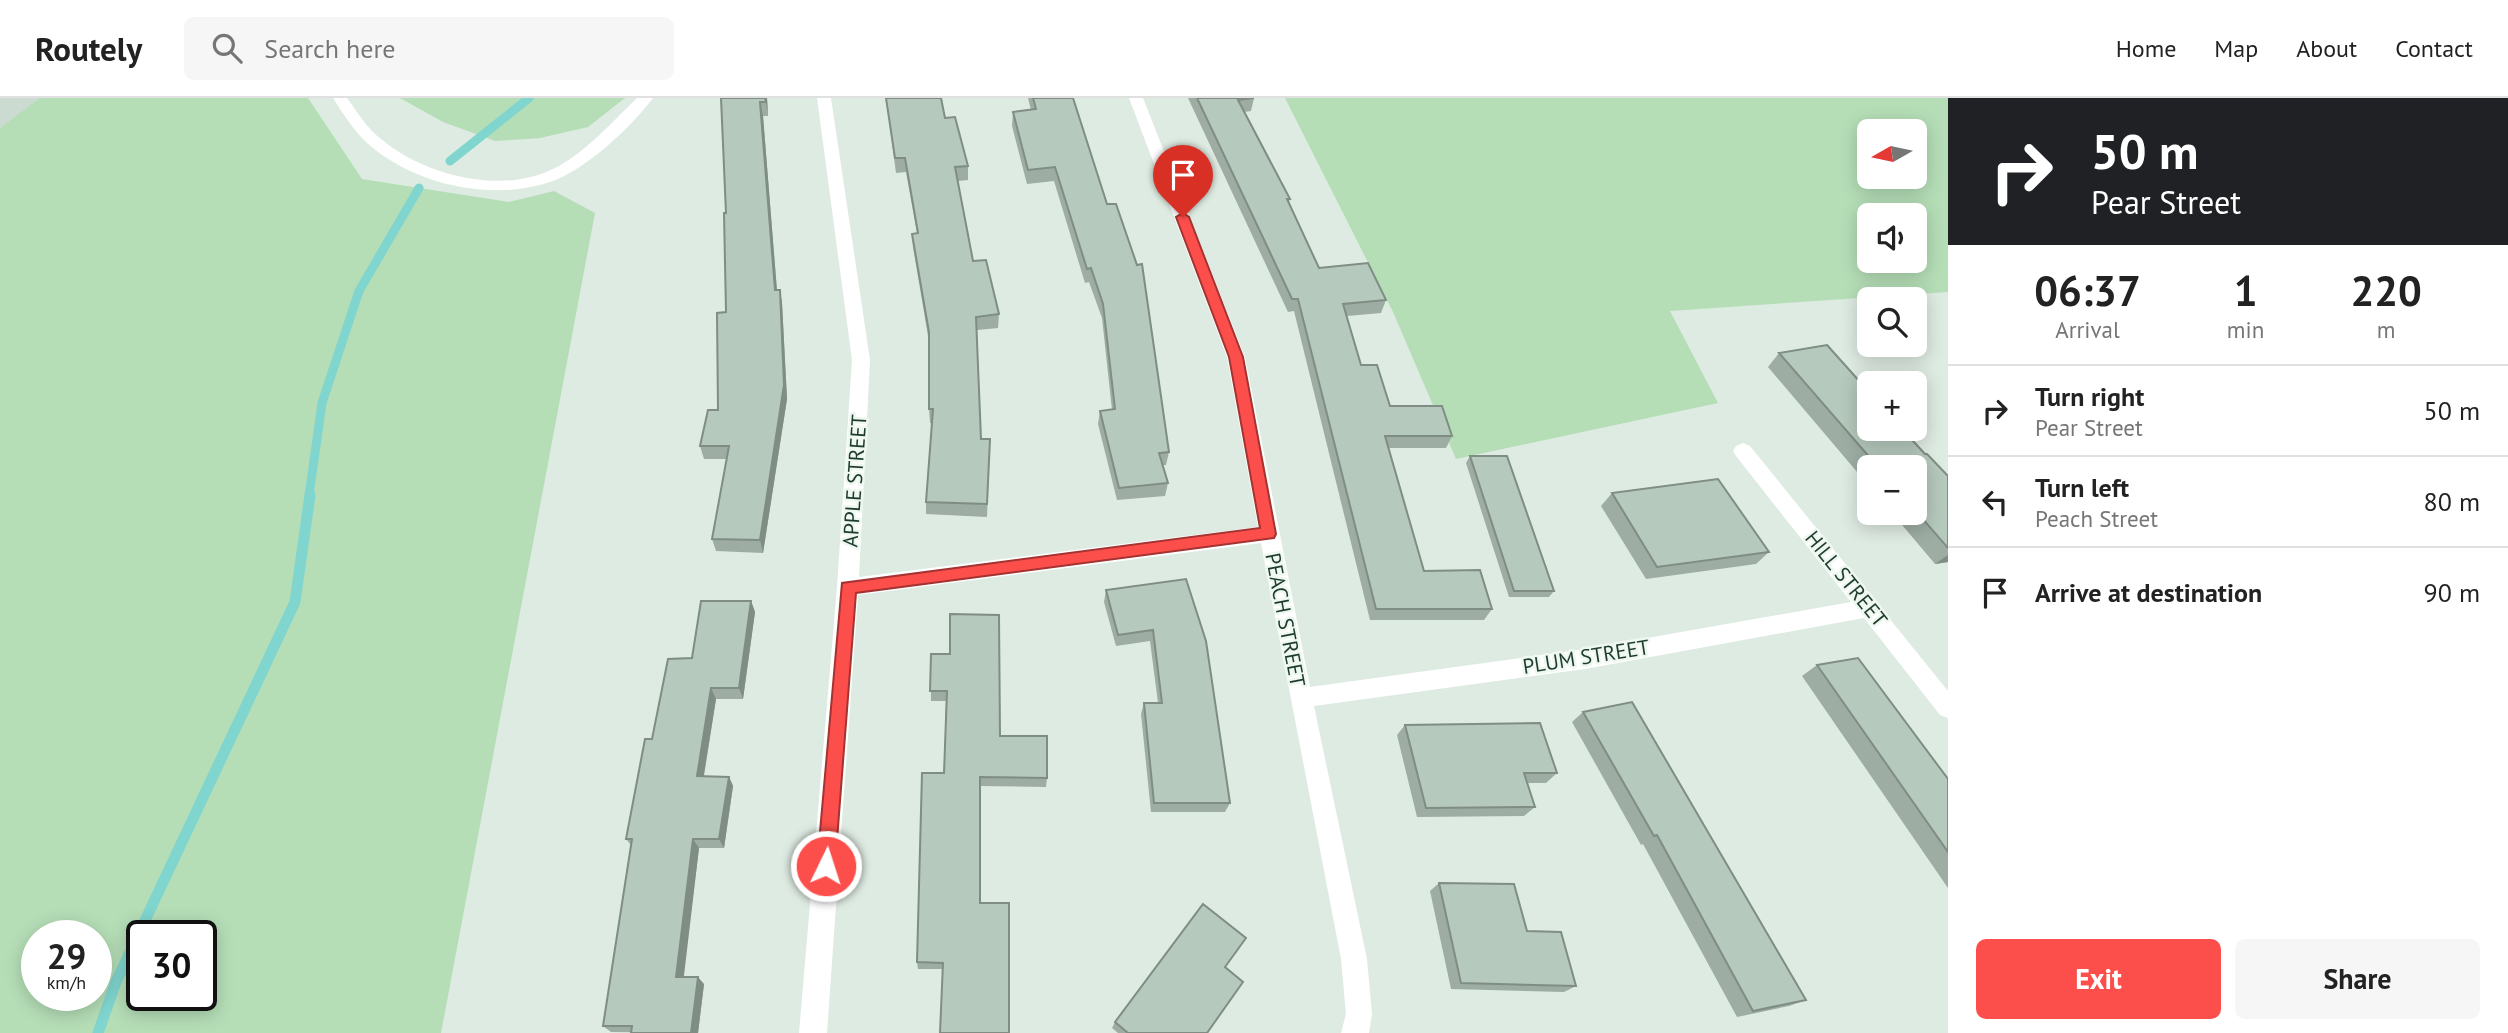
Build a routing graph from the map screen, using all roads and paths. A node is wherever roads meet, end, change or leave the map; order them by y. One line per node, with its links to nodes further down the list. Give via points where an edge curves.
1 (340, 98): 2 (street, via 378,145 420,168 472,184 515,184 545,178 584,155)
2 (646, 98)
3 (824, 98): 7 (street, APPLE STREET, via 861,360)
4 (1136, 98): 6 (street, PEACH STREET, via 1230,336)
5 (1743, 452): 8 (street, HILL STREET)
6 (1268, 534): 7 (street); 9 (street, PEACH STREET)
7 (848, 587): 11 (street, APPLE STREET)
8 (1870, 608): 9 (street, PLUM STREET, via 1585,659); 10 (street, HILL STREET)
9 (1301, 698): 12 (street, PEACH STREET, via 1354,959 1359,1014)
10 (1948, 708)
11 (813, 1033)
12 (1355, 1033)

